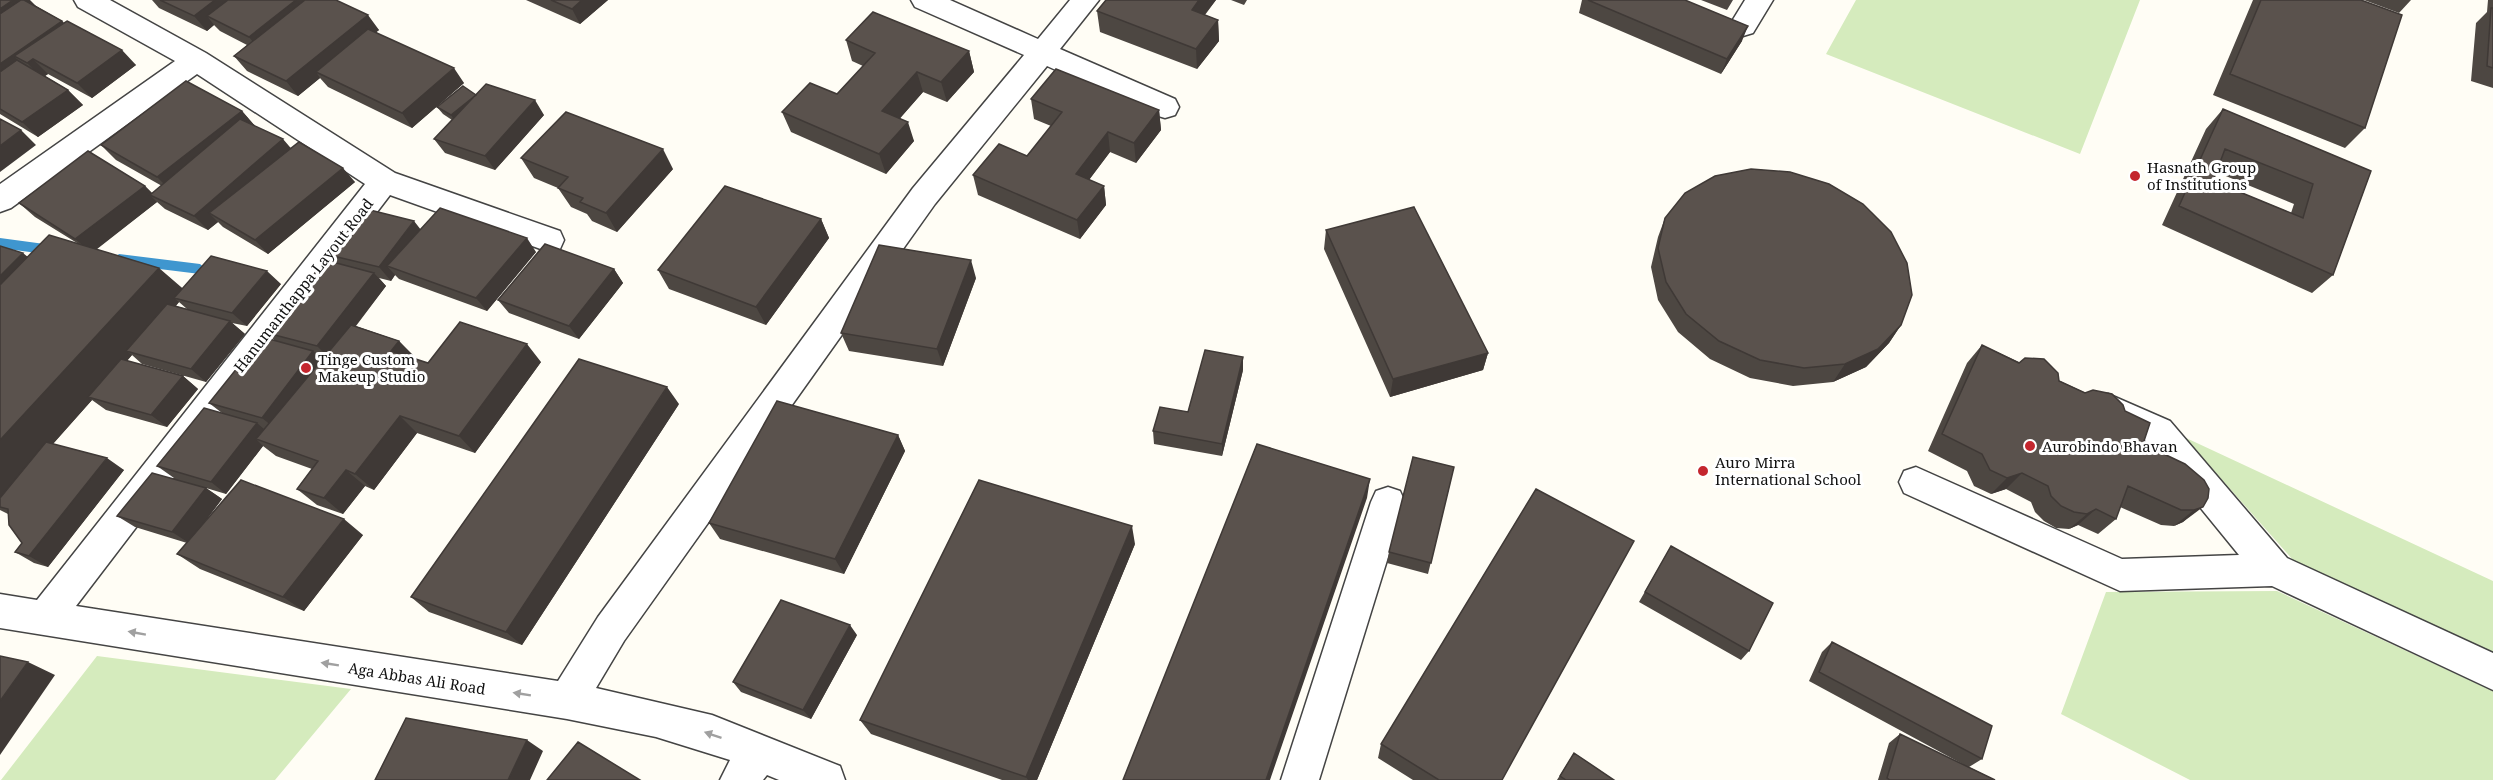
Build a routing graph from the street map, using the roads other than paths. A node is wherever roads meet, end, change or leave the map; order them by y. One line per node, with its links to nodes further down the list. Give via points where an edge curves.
1 (88, 0): 7 (street)
2 (925, 0): 6 (street)
3 (1085, 0): 6 (street)
4 (1759, 0): 5 (street)
5 (1743, 26)
6 (1042, 52): 8 (street); 19 (street, via 917,206 611,629)
7 (196, 60): 9 (street); 10 (street)
8 (1165, 107)
9 (384, 181): 11 (street); 17 (street, Hanumanthappa Layout Road)
10 (0, 200)
11 (549, 240)
12 (2075, 393): 15 (street, via 2158,431)
13 (1916, 482): 15 (street, via 2120,575)
14 (1388, 502): 22 (street)
15 (2274, 570): 18 (street)
16 (0, 611): 17 (street, Aga Abbas Ali Road)
17 (46, 617): 19 (street, Aga Abbas Ali Road, one-way to 17)
18 (2493, 672)
19 (567, 701): 20 (street, Aga Abbas Ali Road, one-way to 19, via 712,734)
20 (749, 767): 21 (street, Aga Abbas Ali Road)
21 (826, 780)
22 (1300, 780)

